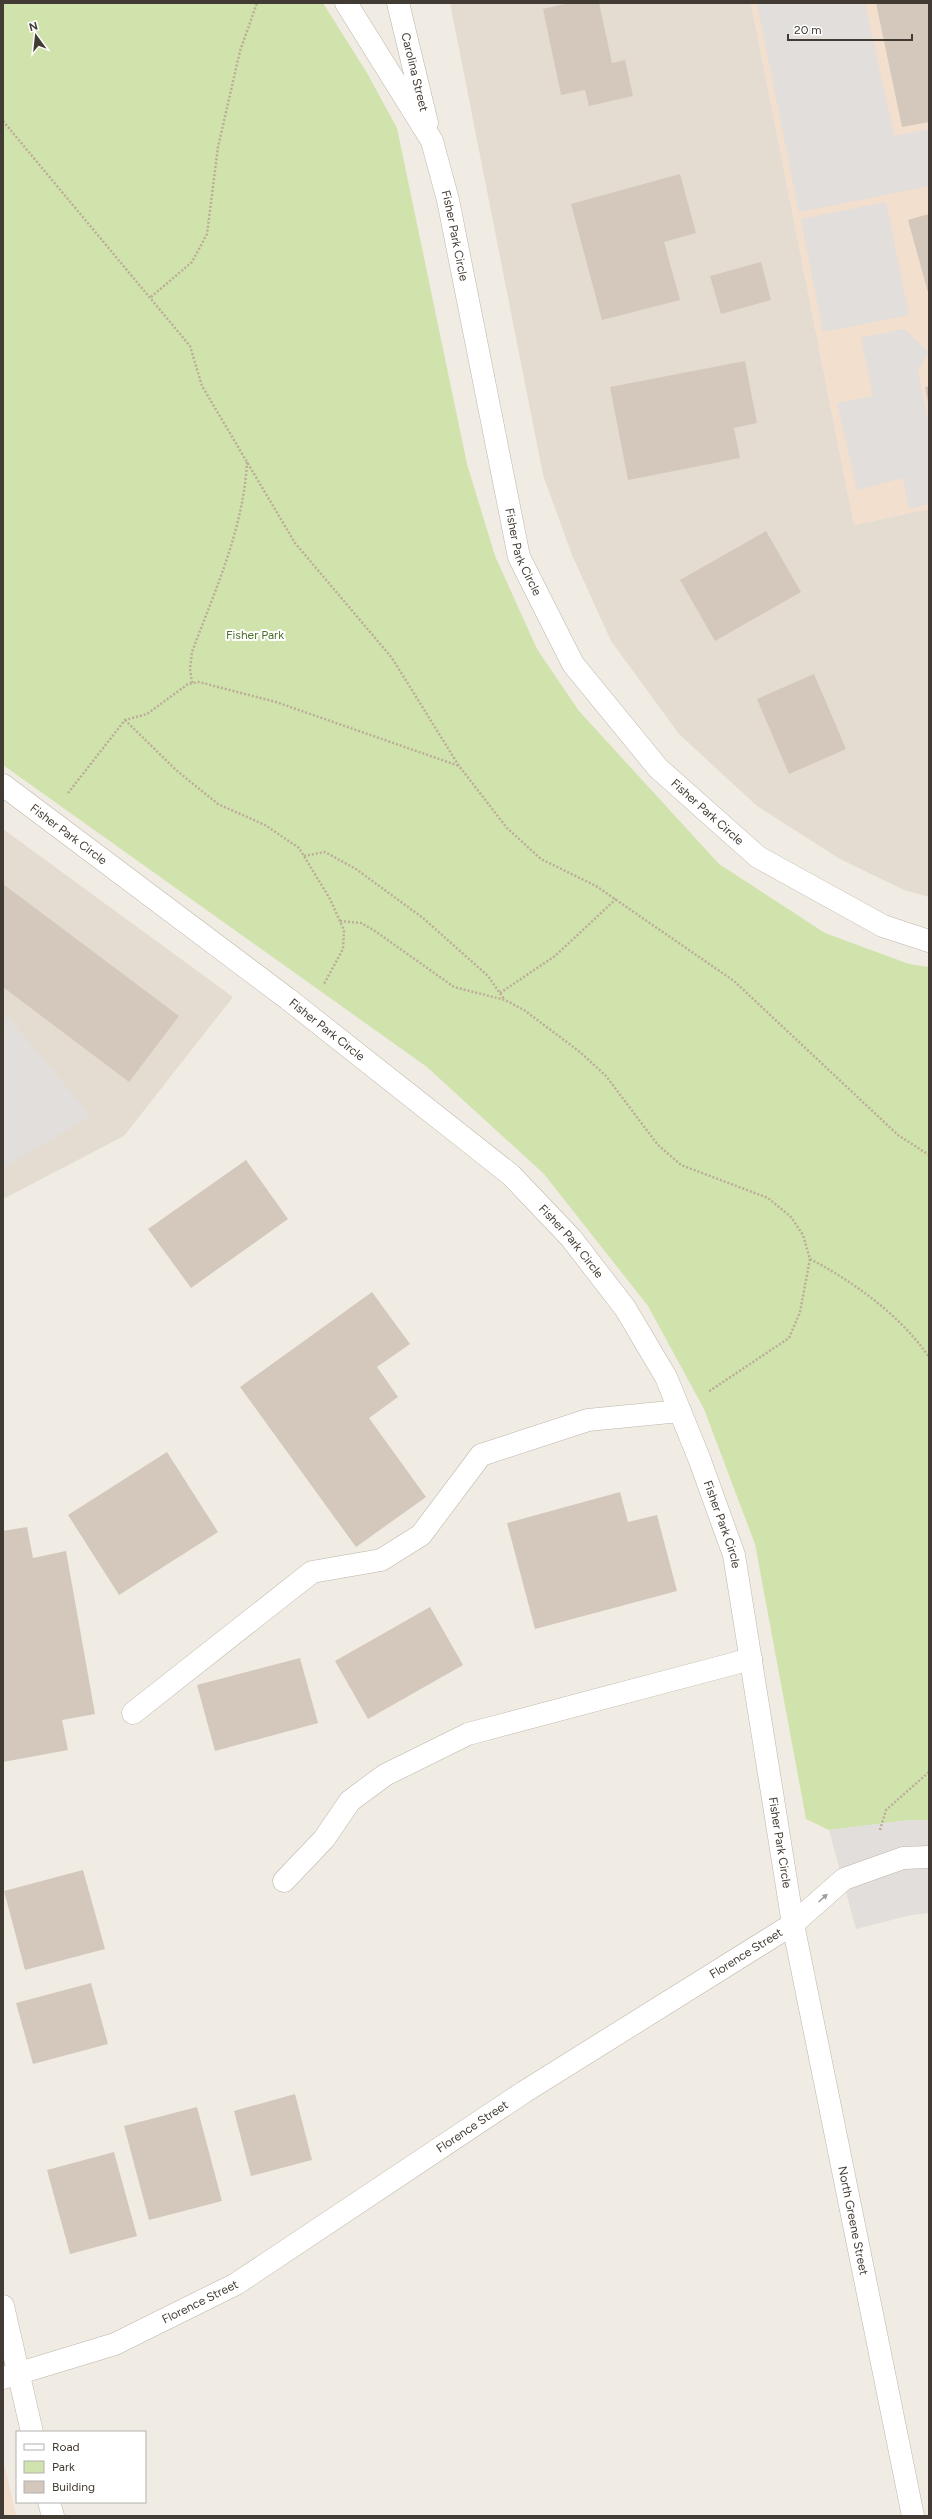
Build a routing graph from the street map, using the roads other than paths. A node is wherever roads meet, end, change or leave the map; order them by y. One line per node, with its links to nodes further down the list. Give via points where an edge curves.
1 (346, 3): 3 (street, Fisher Park Circle)
2 (398, 3): 3 (street, Carolina Street)
3 (432, 141): 5 (street, Fisher Park Circle, via 448,200 519,557 573,664 658,768 758,857 883,926)
4 (3, 785): 6 (street, Fisher Park Circle, via 307,1014 511,1175 571,1238 625,1308 666,1377)
5 (929, 941)
6 (680, 1411): 7 (street, Fisher Park Circle, via 734,1555); 8 (street, via 588,1420 481,1455 421,1535 381,1560 312,1572)
7 (751, 1659): 10 (street, via 468,1734 426,1753 385,1774 350,1801 324,1839); 11 (street, Fisher Park Circle)
8 (133, 1713)
9 (929, 1857): 11 (street, Florence Street, one-way to 9, via 844,1879 903,1858)
10 (284, 1882)
11 (793, 1924): 13 (street, Florence Street, via 524,2092 236,2284 115,2344); 17 (street, North Greene Street)
12 (3, 2306): 13 (street)
13 (11, 2376): 14 (street)
14 (32, 2431)
15 (49, 2503): 16 (street)
16 (53, 2516)
17 (913, 2516)

